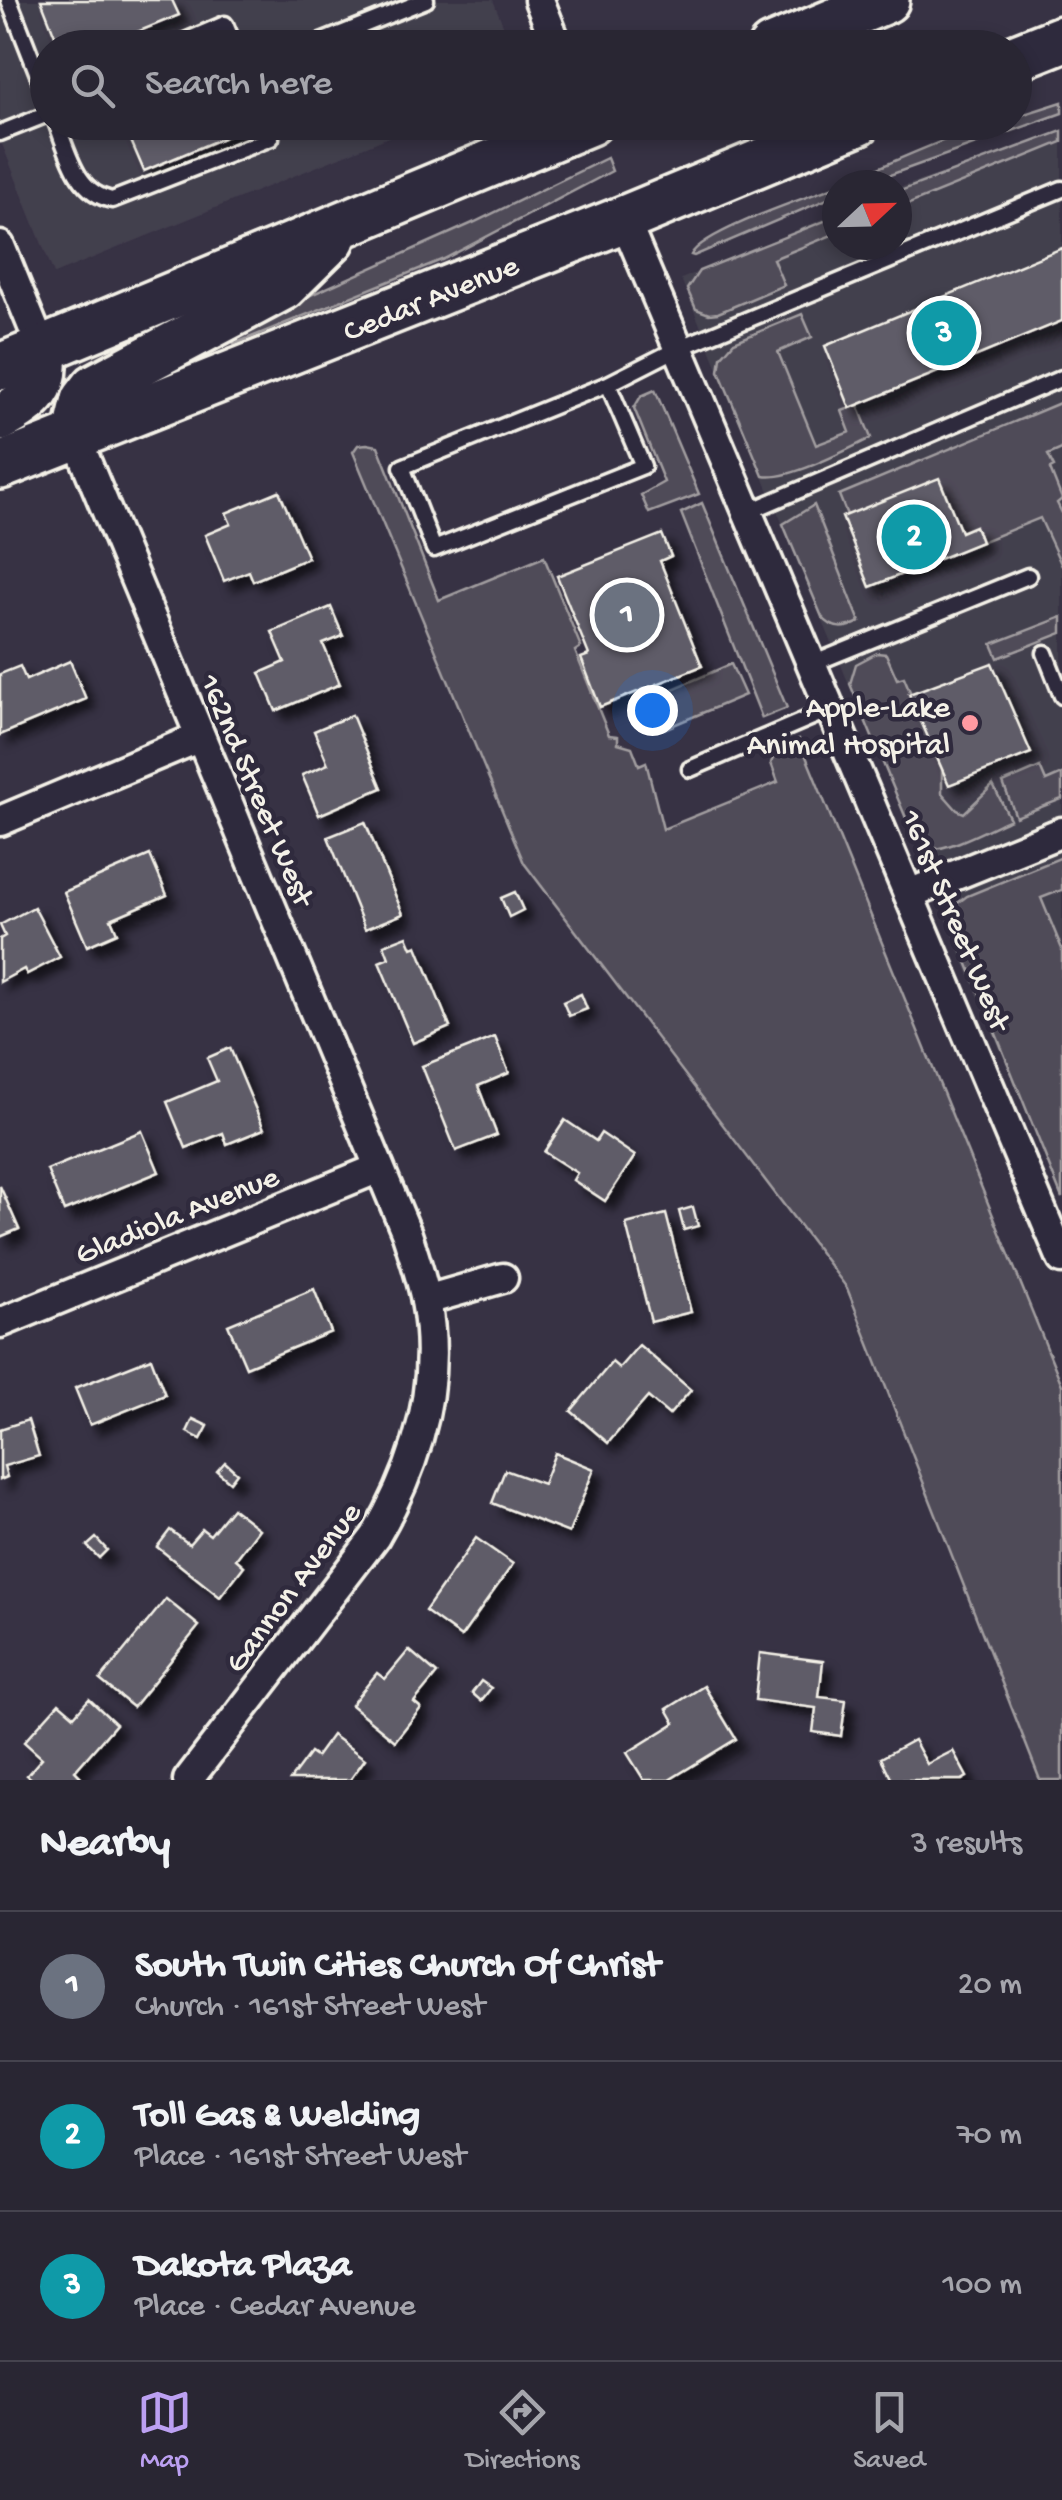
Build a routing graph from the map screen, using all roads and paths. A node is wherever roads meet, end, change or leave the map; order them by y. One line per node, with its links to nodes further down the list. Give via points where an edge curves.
1 (9, 0): 10 (lane)
2 (426, 0): 5 (lane)
3 (539, 0): 6 (street)
4 (886, 0): 7 (main road)
5 (351, 30)
6 (551, 30)
7 (815, 30)
8 (1062, 39): 9 (main road)
9 (1032, 51)
10 (30, 55)
11 (30, 121): 12 (lane)
12 (0, 133)
13 (63, 140): 14 (lane, via 76,174 100,198 112,200)
14 (266, 140)
15 (548, 140): 19 (main road)
16 (815, 140): 18 (main road, Cedar Avenue)
17 (1062, 189): 21 (lane)
18 (624, 220): 21 (street, 161st Street West); 27 (main road, Cedar Avenue)
19 (348, 224): 22 (main road); 27 (main road, via 283,288 95,387)
20 (0, 246): 22 (street)
21 (679, 348): 25 (lane); 29 (street, 161st Street West)
22 (42, 349): 23 (main road); 26 (main road, via 46,366 33,396)
23 (0, 367)
24 (1062, 378): 29 (lane)
25 (608, 384): 25 (lane, via 402,467 434,549 643,466)
26 (0, 418)
27 (76, 437): 28 (main road, Cedar Avenue); 35 (street, 162nd Street West)
28 (0, 466)
29 (748, 512): 32 (street, 161st Street West)
30 (1028, 576): 32 (lane)
31 (1045, 654): 33 (lane)
32 (812, 664): 34 (street, 161st Street West)
33 (1062, 696)
34 (831, 709): 36 (lane); 39 (street, 161st Street West)
35 (200, 737): 37 (street); 40 (street, 162nd Street West)
36 (690, 769)
37 (0, 821)
38 (1062, 832): 39 (street)
39 (909, 894): 41 (street, 161st Street West)
40 (379, 1168): 43 (street, Gannon Avenue); 44 (street, Gladiola Avenue)
41 (1062, 1260)
42 (503, 1278): 43 (street)
43 (426, 1300): 45 (street, Gannon Avenue, via 426,1422 395,1503)
44 (0, 1323)
45 (188, 1780)

